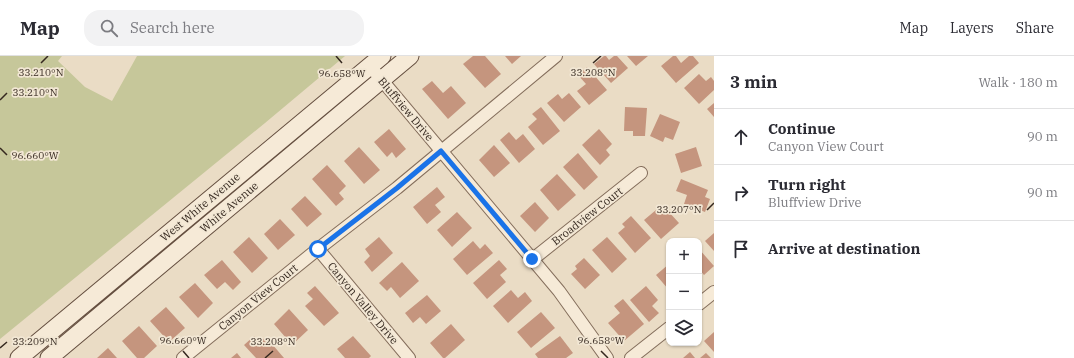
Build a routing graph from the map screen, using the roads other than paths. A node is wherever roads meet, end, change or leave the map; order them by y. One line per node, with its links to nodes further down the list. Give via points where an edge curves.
1 (410, 56): 4 (main road, White Avenue)
2 (556, 56): 5 (street, Canyon View Court)
3 (376, 61): 4 (street, Bluffview Drive); 12 (main road, West White Avenue)
4 (381, 79): 5 (street, Bluffview Drive); 13 (main road, White Avenue)
5 (441, 151): 7 (street, Canyon View Court); 8 (street, Bluffview Drive)
6 (641, 173): 8 (street, Broadview Court)
7 (318, 249): 14 (street, Canyon View Court); 15 (street, Canyon Valley Drive)
8 (532, 259): 16 (street, Bluffview Drive, via 559,291)
9 (714, 292): 10 (street)
10 (702, 302)
11 (666, 330): 17 (street)
12 (19, 358)
13 (49, 358)
14 (183, 358)
15 (409, 358)
16 (607, 358)
17 (631, 358)

